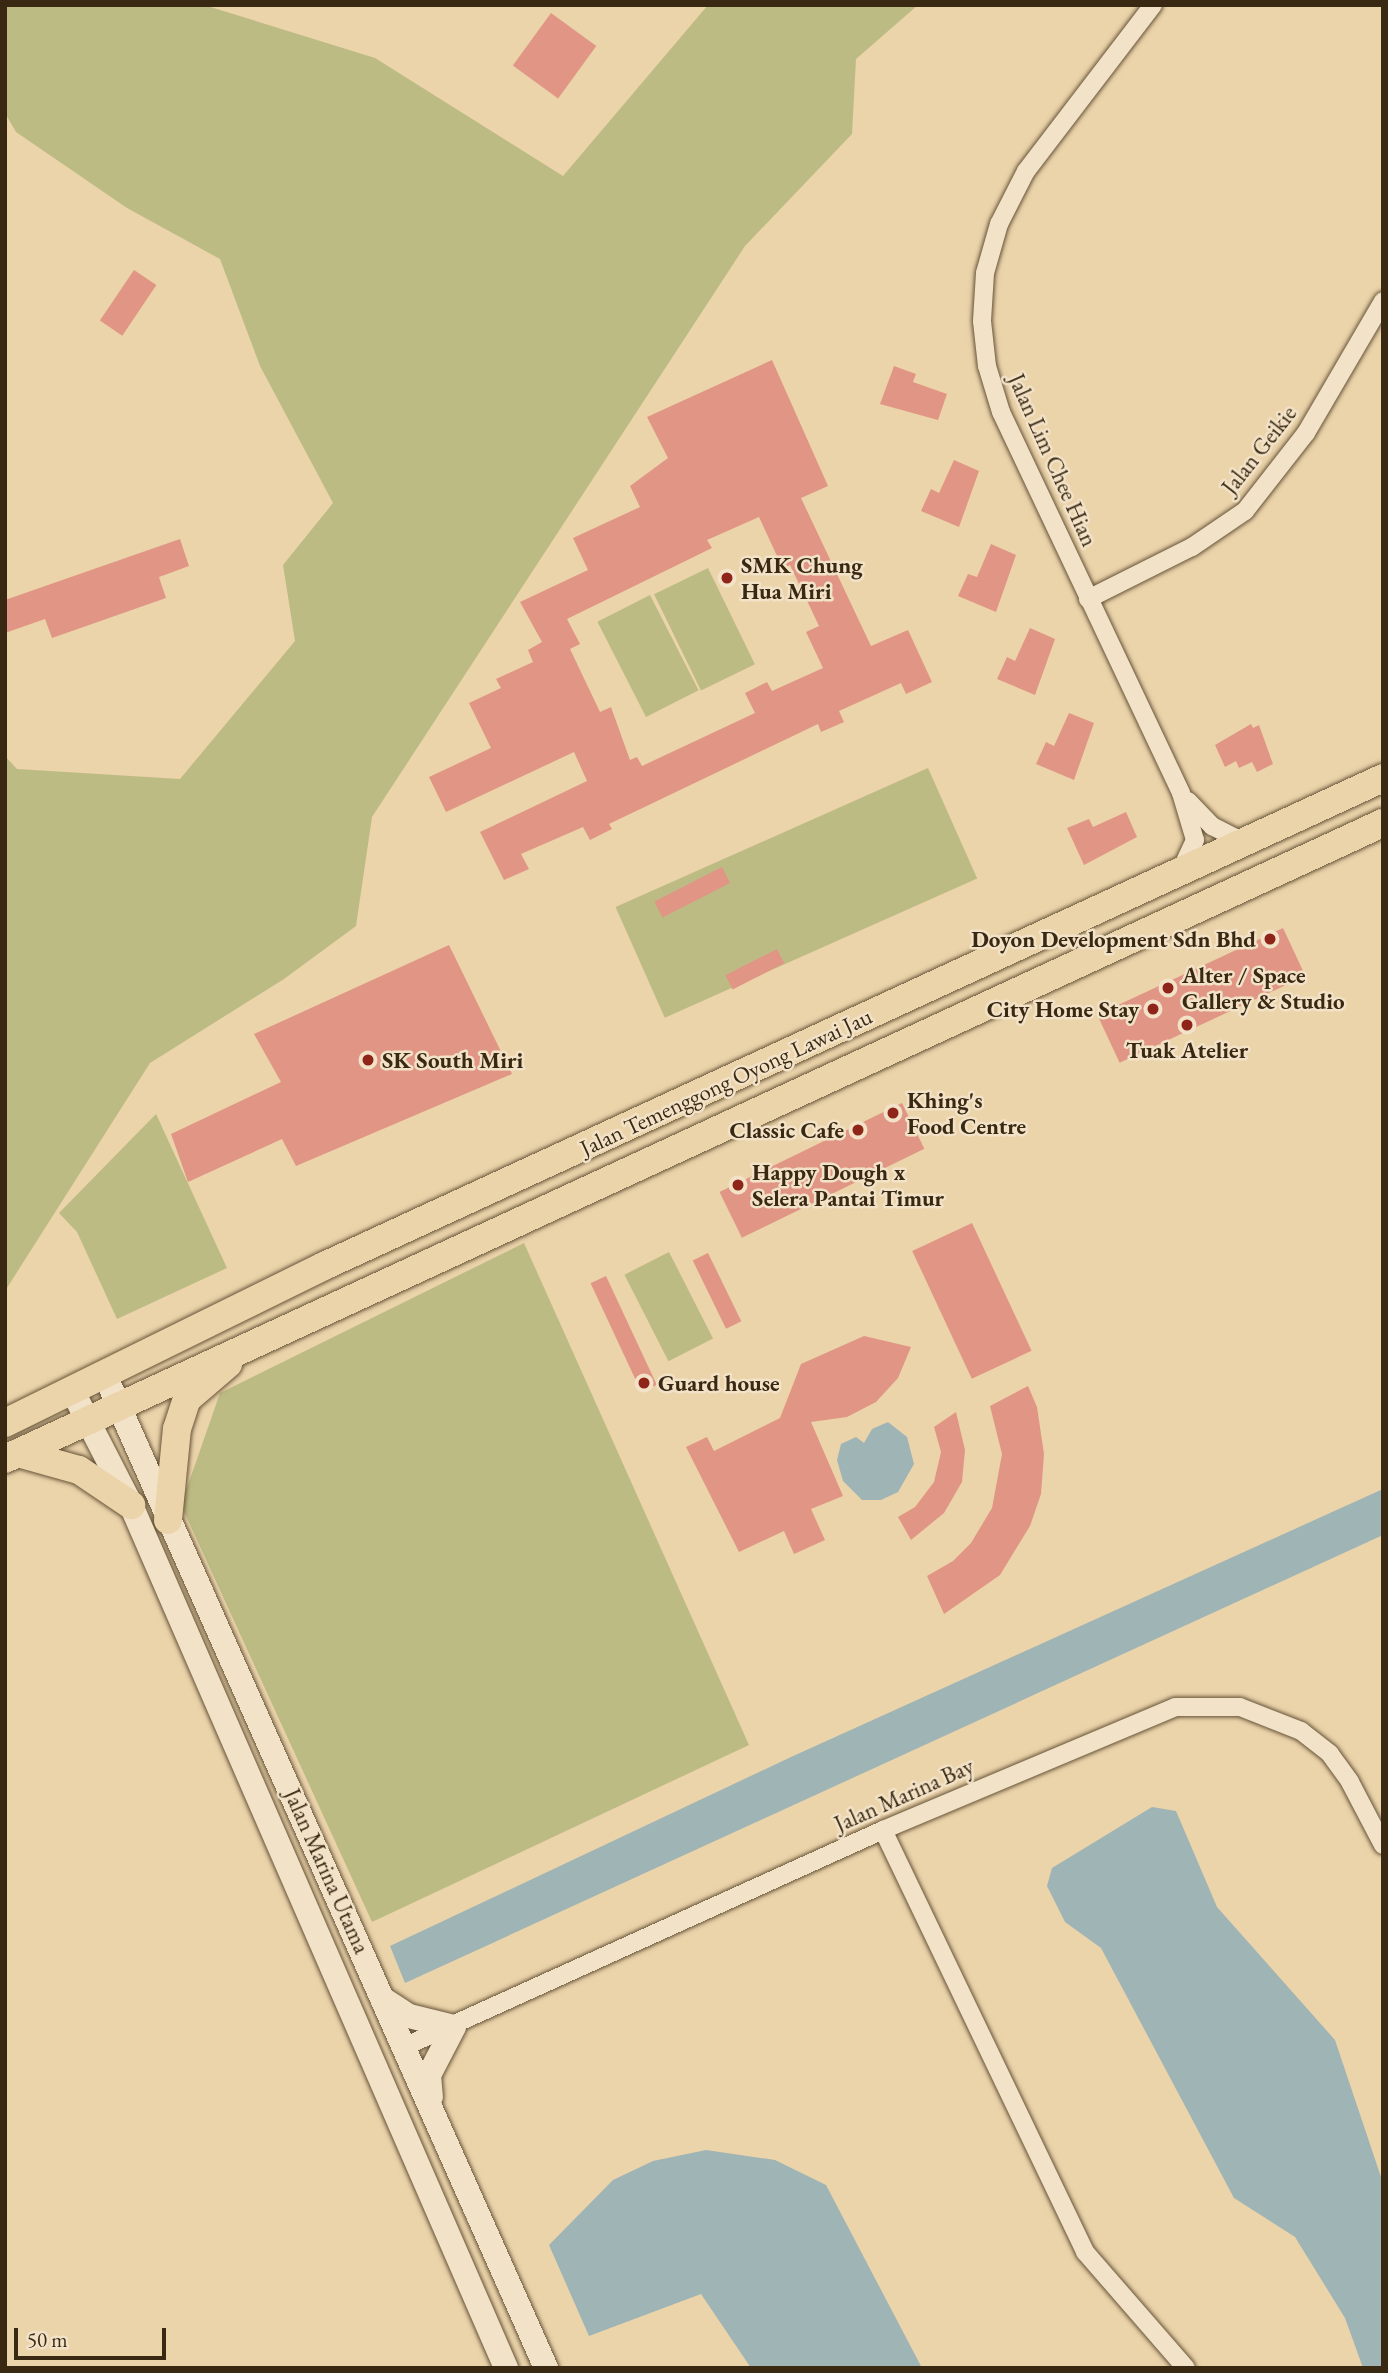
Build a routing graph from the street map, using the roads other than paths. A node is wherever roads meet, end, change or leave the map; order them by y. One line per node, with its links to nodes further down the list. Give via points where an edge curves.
1 (1153, 5): 3 (street, Jalan Lim Chee Hian, via 1027,171 999,224 985,273 983,332 997,400)
2 (1383, 301): 3 (street, Jalan Geikie, via 1306,433 1245,511 1192,547)
3 (1088, 599): 5 (street, Jalan Lim Chee Hian)
4 (1383, 778): 7 (main road, Jalan Temenggong Oyong Lawai Jau)
5 (1181, 793): 9 (street, Jalan Lim Chee Hian, via 1212,827); 10 (street, Jalan Lim Chee Hian, via 1195,840)
6 (1383, 811): 7 (main road)
7 (1296, 817): 9 (main road, Jalan Temenggong Oyong Lawai Jau)
8 (1383, 823): 11 (main road, Jalan Temenggong Oyong Lawai Jau)
9 (1244, 842): 10 (main road, Jalan Temenggong Oyong Lawai Jau)
10 (1179, 872): 12 (main road, Jalan Temenggong Oyong Lawai Jau, via 324,1266)
11 (257, 1340): 14 (main road, Jalan Temenggong Oyong Lawai Jau); 19 (main road, via 187,1399 177,1429)
12 (104, 1375): 13 (main road, Jalan Temenggong Oyong Lawai Jau); 14 (main road, Jalan Marina Utama)
13 (72, 1390): 15 (main road, Jalan Marina Utama); 16 (main road, Jalan Temenggong Oyong Lawai Jau)
14 (118, 1406): 15 (main road, Jalan Temenggong Oyong Lawai Jau); 19 (main road, Jalan Marina Utama)
15 (88, 1420): 17 (main road, Jalan Temenggong Oyong Lawai Jau); 18 (main road, Jalan Marina Utama)
16 (5, 1423)
17 (11, 1456): 18 (main road, via 79,1469)
18 (131, 1505): 23 (main road, Jalan Marina Utama)
19 (168, 1520): 22 (main road, Jalan Marina Utama)
20 (883, 1830): 21 (street, Jalan Marina Bay, via 1156,1711 1217,1704 1277,1720 1301,1731 1329,1754 1350,1782); 24 (street, Jalan Marina Bay); 29 (street, via 1085,2252)
21 (1383, 1845)
22 (386, 2001): 24 (main road, via 409,2016); 25 (main road, Jalan Marina Utama)
23 (353, 2020): 25 (main road); 27 (main road, Jalan Marina Utama)
24 (454, 2027): 25 (street, Jalan Marina Bay); 26 (main road, via 429,2075)
25 (405, 2046): 26 (main road, Jalan Marina Utama)
26 (434, 2115): 28 (main road, Jalan Marina Utama)
27 (506, 2368)
28 (546, 2368)
29 (1186, 2368)

